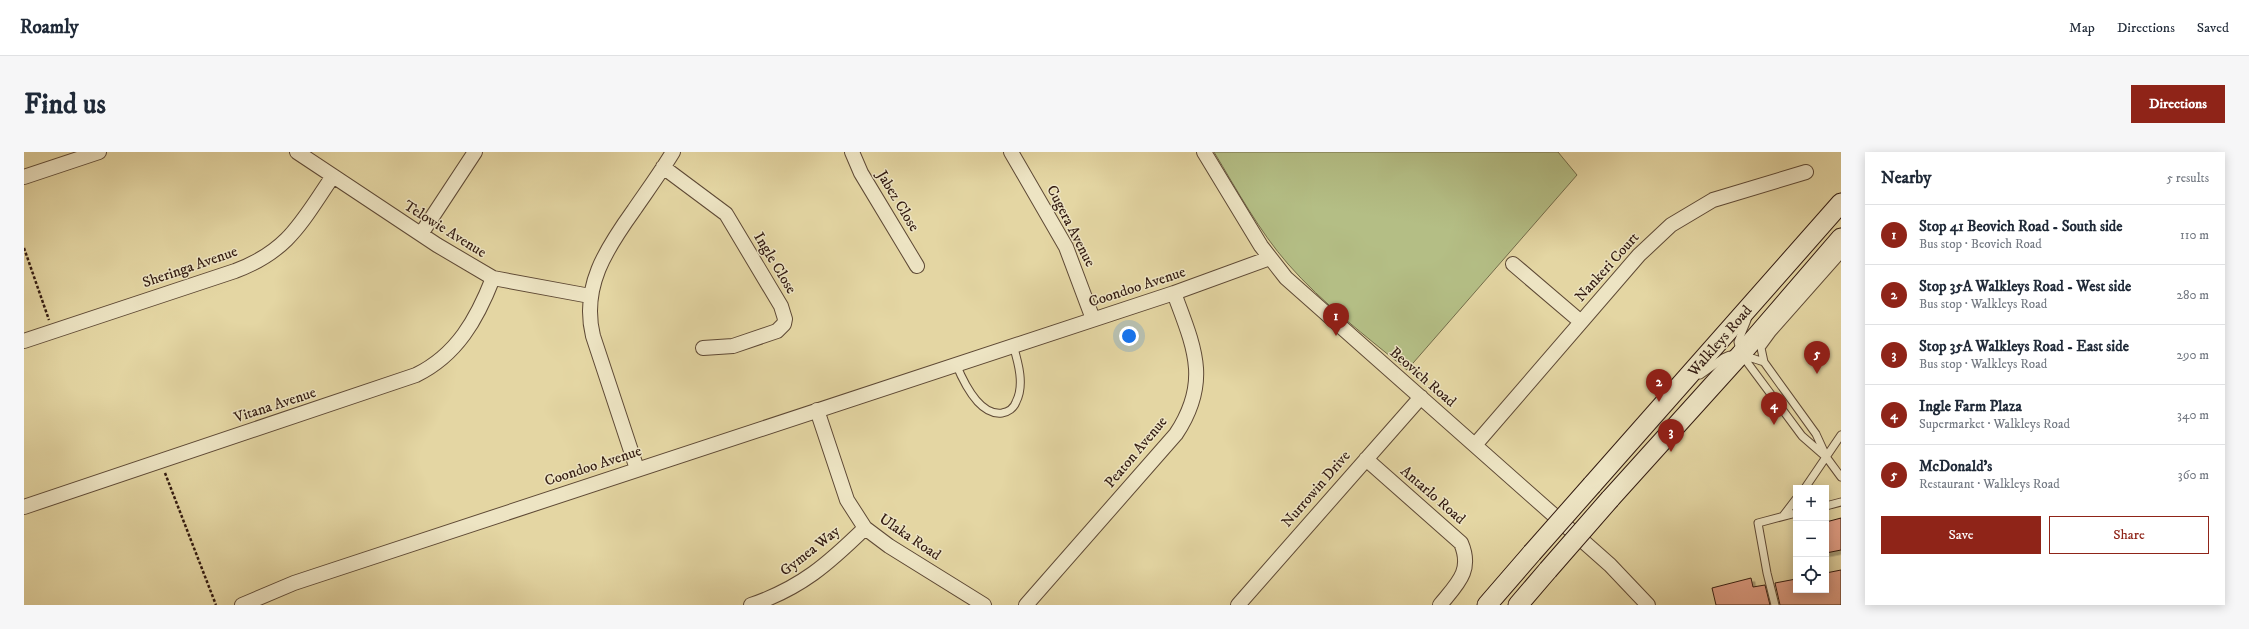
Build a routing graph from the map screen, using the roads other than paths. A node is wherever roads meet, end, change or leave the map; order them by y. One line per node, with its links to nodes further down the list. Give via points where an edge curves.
1 (99, 152): 11 (street)
2 (297, 152): 10 (street, Telowie Avenue)
3 (475, 152): 13 (street)
4 (673, 152): 8 (street)
5 (852, 152): 18 (street, Jabez Close, via 861,172)
6 (1011, 152): 23 (street, Cugera Avenue, via 1066,247)
7 (1204, 152): 16 (street, Beovich Road)
8 (663, 167): 21 (street, via 604,255 595,274); 27 (street, Ingle Close, via 726,214 781,306 785,319 777,331 732,346)
9 (1806, 172): 24 (street, Nankeri Court, via 1713,200 1676,220 1639,255)
10 (333, 176): 13 (street, Telowie Avenue); 25 (street, Sheringa Avenue, via 287,240 266,257 235,271)
11 (24, 177)
12 (1841, 202): 22 (main road, Walkleys Road)
13 (421, 234): 19 (street, Telowie Avenue)
14 (1841, 238): 28 (main road, Walkleys Road)
15 (1841, 255): 29 (lane, via 1772,332 1761,348)
16 (1270, 258): 20 (street, Coondoo Avenue); 32 (street, Beovich Road, via 1303,294)
17 (1513, 264): 24 (street)
18 (917, 266)
19 (493, 278): 21 (street, Telowie Avenue); 44 (street, Vitana Avenue, via 479,312 468,330 449,354 431,368 378,389)
20 (1174, 293): 23 (street, Coondoo Avenue); 52 (street, Peaton Avenue, via 1187,330 1196,368 1196,391 1189,412 1176,434)
21 (590, 296): 38 (street, via 589,316 593,336)
22 (1757, 298): 28 (lane, via 1738,342); 31 (main road, Walkleys Road)
23 (1093, 319): 26 (street, Coondoo Avenue)
24 (1580, 322): 35 (street, Nankeri Court)
25 (24, 342)
26 (1013, 345): 30 (street, Coondoo Avenue); 30 (lane, via 1020,388 1016,403 1005,412 984,408 971,392)
27 (703, 348)
28 (1741, 354): 29 (lane); 31 (lane, via 1724,356 1702,374); 36 (lane, via 1802,436); 56 (main road, Walkleys Road, bridge)
29 (1764, 362): 36 (lane, via 1816,434)
30 (956, 364): 33 (street, Coondoo Avenue)
31 (1680, 386): 55 (main road, Walkleys Road, bridge)
32 (1421, 397): 35 (street, Beovich Road); 37 (street, Nurrowin Drive)
33 (817, 410): 38 (street, Coondoo Avenue); 47 (street, Ulaka Road, via 847,500)
34 (1841, 435): 36 (lane)
35 (1475, 444): 57 (street, Beovich Road, via 1621,575)
36 (1827, 458): 39 (lane); 40 (lane)
37 (1366, 459): 53 (street, Nurrowin Drive); 54 (street, Antarlo Road, via 1461,543 1466,557 1464,571)
38 (637, 469): 49 (street, Coondoo Avenue, via 294,583)
39 (1841, 477)
40 (1807, 485)
41 (1841, 502): 43 (lane)
42 (1793, 504): 46 (lane)
43 (1829, 505)
44 (24, 508)
45 (1793, 514): 46 (lane)
46 (1784, 516): 58 (lane, via 1758,523)
47 (865, 528): 48 (street, Gymea Way, via 822,568); 51 (street, Ulaka Road, via 889,546)
48 (779, 601): 50 (street, Gymea Way)
49 (243, 605)
50 (751, 605)
51 (984, 605)
52 (1026, 605)
53 (1238, 605)
54 (1440, 605)
55 (1487, 605)
56 (1518, 605)
57 (1648, 605)
58 (1775, 605)

